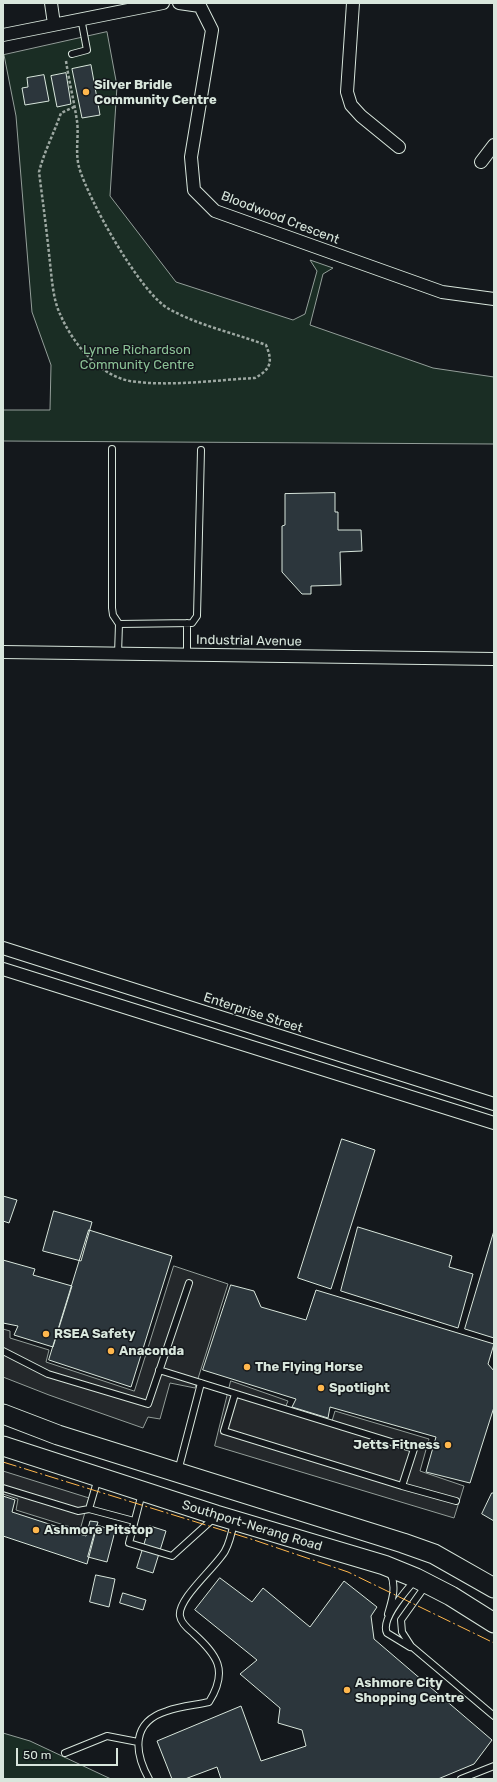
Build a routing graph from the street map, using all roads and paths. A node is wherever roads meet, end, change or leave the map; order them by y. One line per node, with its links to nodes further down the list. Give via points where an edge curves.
1 (51, 3): 6 (street)
2 (163, 3): 5 (street)
3 (179, 3): 13 (street, Bloodwood Crescent, via 200,6 212,30 191,157 194,190 215,211 442,292)
4 (352, 3): 11 (street, via 347,92 351,105)
5 (81, 18): 6 (street); 8 (lane, via 87,50)
6 (54, 24): 7 (street)
7 (3, 35)
8 (72, 54): 9 (path, via 65,57)
9 (74, 107): 9 (path, via 61,113 54,135 43,156 40,172 54,293 59,313 67,329 88,357 108,372 128,381 168,384 255,378 265,373 270,364 266,345 197,322 168,308 150,294 103,220 79,166)
10 (494, 145): 12 (street)
11 (399, 147)
12 (481, 162)
13 (494, 299)
14 (112, 450): 17 (lane, via 112,608)
15 (201, 450): 16 (lane, via 197,616 192,623)
16 (187, 623): 17 (lane); 20 (lane)
17 (119, 624): 19 (lane)
18 (3, 652): 19 (street, Industrial Avenue)
19 (118, 654): 20 (street, Industrial Avenue)
20 (187, 655): 21 (street, Industrial Avenue)
21 (494, 658)
22 (3, 948): 24 (street, Enterprise Street)
23 (3, 969): 25 (street)
24 (494, 1104)
25 (494, 1123)
26 (189, 1283): 28 (lane)
27 (3, 1351): 28 (lane, via 48,1374 148,1404)
28 (159, 1370): 29 (lane)
29 (201, 1383): 30 (lane); 33 (lane)
30 (235, 1394): 35 (lane, via 224,1431); 35 (lane, via 414,1449)
31 (3, 1414): 33 (main road, via 58,1435)
32 (3, 1446): 34 (main road, Southport-Nerang Road)
33 (178, 1472): 42 (main road)
34 (98, 1478): 37 (main road, Southport-Nerang Road); 39 (lane)
35 (402, 1486): 38 (lane)
36 (3, 1488): 39 (lane, via 78,1510)
37 (142, 1492): 40 (main road, Southport-Nerang Road); 41 (lane)
38 (456, 1501)
39 (89, 1509): 41 (lane)
40 (225, 1518): 41 (lane, via 172,1556 129,1543); 43 (main road, Southport-Nerang Road); 50 (lane, via 225,1550 188,1596 180,1611 182,1620 189,1630 211,1650 217,1660 219,1675 215,1692 209,1702 167,1711 155,1717 142,1730)
41 (134, 1522)
42 (434, 1554): 44 (main road); 45 (main road)
43 (384, 1565): 44 (main road, Southport-Nerang Road); 47 (lane, via 392,1577 394,1587)
44 (422, 1581): 46 (main road, Southport-Nerang Road); 47 (lane, via 391,1612); 48 (lane, via 401,1622 404,1636)
45 (494, 1588)
46 (494, 1622)
47 (385, 1623): 48 (lane, via 387,1633)
48 (415, 1650): 49 (lane)
49 (494, 1716)
50 (138, 1742): 51 (lane, via 105,1737); 53 (lane, via 139,1760)
51 (64, 1753)
52 (494, 1766): 54 (lane)
53 (149, 1779)
54 (461, 1779)

